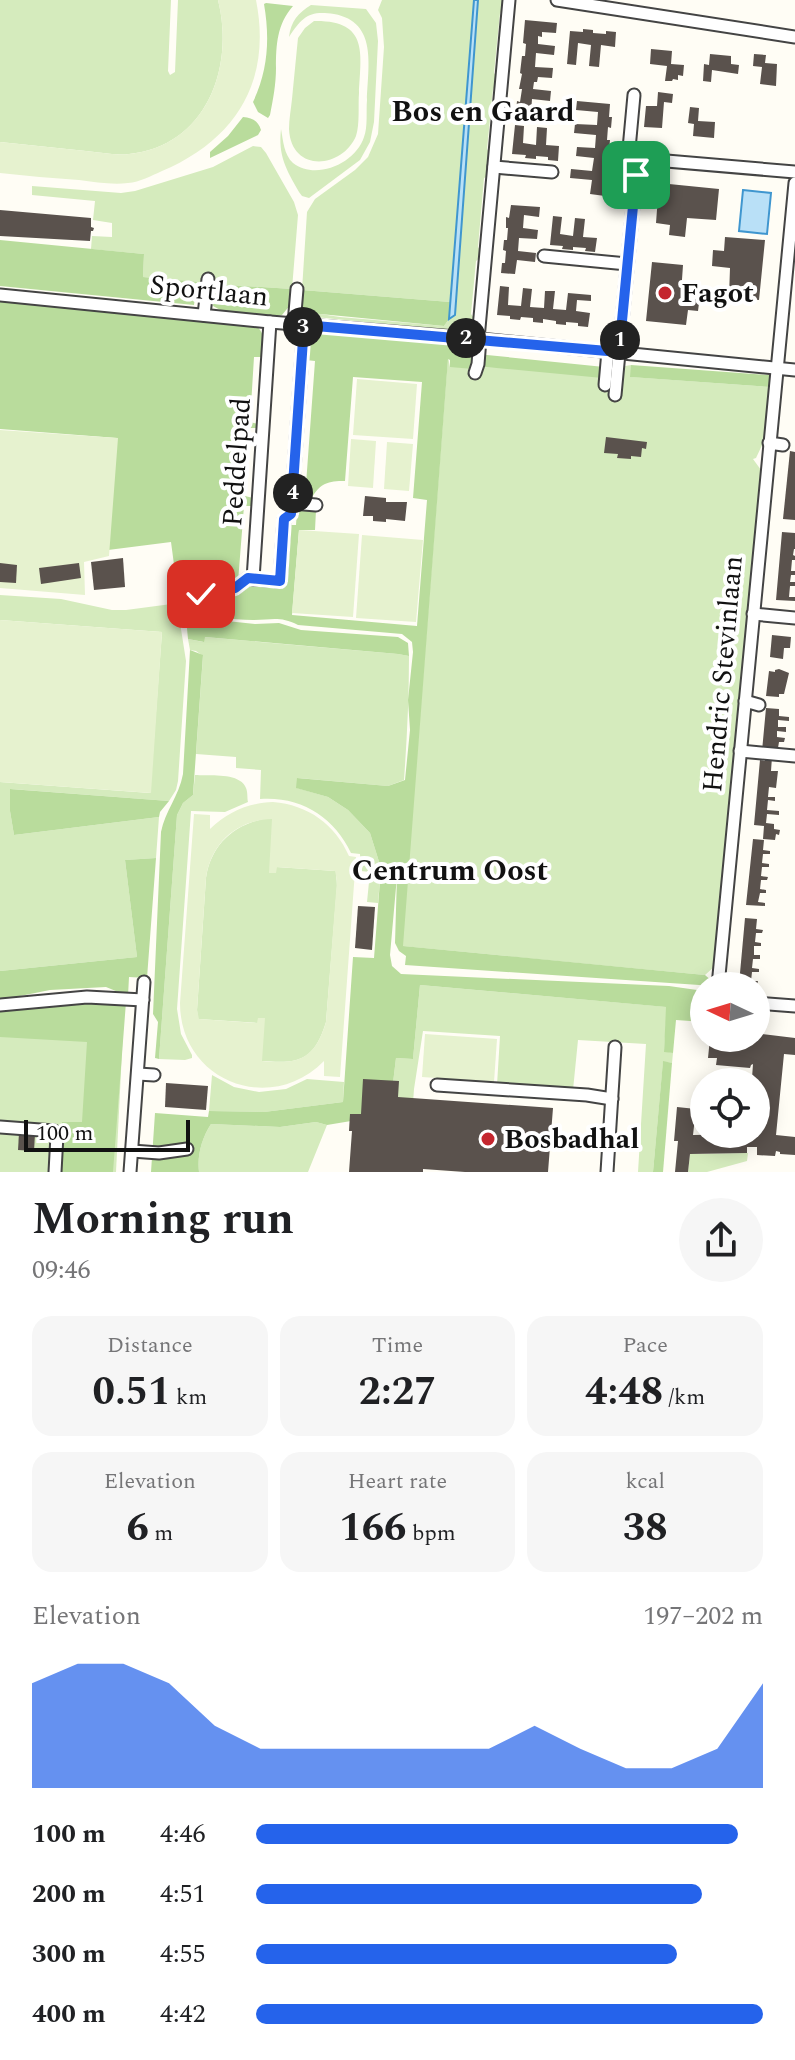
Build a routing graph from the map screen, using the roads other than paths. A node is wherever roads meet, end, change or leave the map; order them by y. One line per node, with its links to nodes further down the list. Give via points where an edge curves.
1 (509, 0): 8 (street)
2 (557, 0): 3 (street)
3 (599, 6): 4 (street); 5 (street, via 681,25)
4 (597, 19)
5 (795, 37)
6 (634, 95): 7 (street, via 629,149)
7 (640, 161): 10 (street); 13 (street)
8 (494, 167): 9 (street); 22 (street)
9 (552, 172)
10 (795, 172)
11 (795, 183): 14 (street, Hendric Stevinlaan)
12 (544, 256): 13 (street)
13 (627, 264): 23 (street, via 629,308)
14 (791, 272): 21 (street, Hendric Stevinlaan)
15 (208, 279): 18 (street)
16 (297, 289): 20 (street)
17 (0, 295): 18 (street, Sportlaan)
18 (204, 315): 19 (street, Sportlaan)
19 (270, 322): 20 (street, Sportlaan); 33 (street, Peddelpad)
20 (299, 324): 22 (street, Sportlaan); 31 (street)
21 (787, 329): 24 (street, Hendric Stevinlaan)
22 (472, 340): 23 (street, Sportlaan); 26 (street)
23 (614, 351): 24 (street, Sportlaan); 27 (street); 28 (street)
24 (777, 367): 25 (street, Sportlaan); 29 (street, Hendric Stevinlaan)
25 (795, 370)
26 (475, 373)
27 (605, 385)
28 (615, 395)
29 (769, 443): 30 (street); 35 (street, Hendric Stevinlaan)
30 (783, 445)
31 (292, 503): 32 (street); 33 (street, via 291,514 284,519 280,581)
32 (316, 505)
33 (253, 579): 34 (street)
34 (179, 599)
35 (753, 614): 36 (street); 37 (street, Hendric Stevinlaan, via 753,702)
36 (795, 618)
37 (740, 751): 38 (street); 39 (street, Hendric Stevinlaan)
38 (795, 756)
39 (719, 972)
40 (144, 982): 41 (street)
41 (143, 1000): 43 (street, via 87,997); 46 (street)
42 (770, 1004): 44 (street)
43 (0, 1005)
44 (795, 1006)
45 (615, 1047): 49 (street)
46 (138, 1074): 47 (street); 52 (street)
47 (154, 1075)
48 (437, 1085): 49 (street)
49 (612, 1099): 55 (street)
50 (0, 1127): 53 (street, via 54,1131)
51 (187, 1149): 52 (street)
52 (132, 1151): 54 (street)
53 (55, 1172)
54 (130, 1172)
55 (607, 1172)

